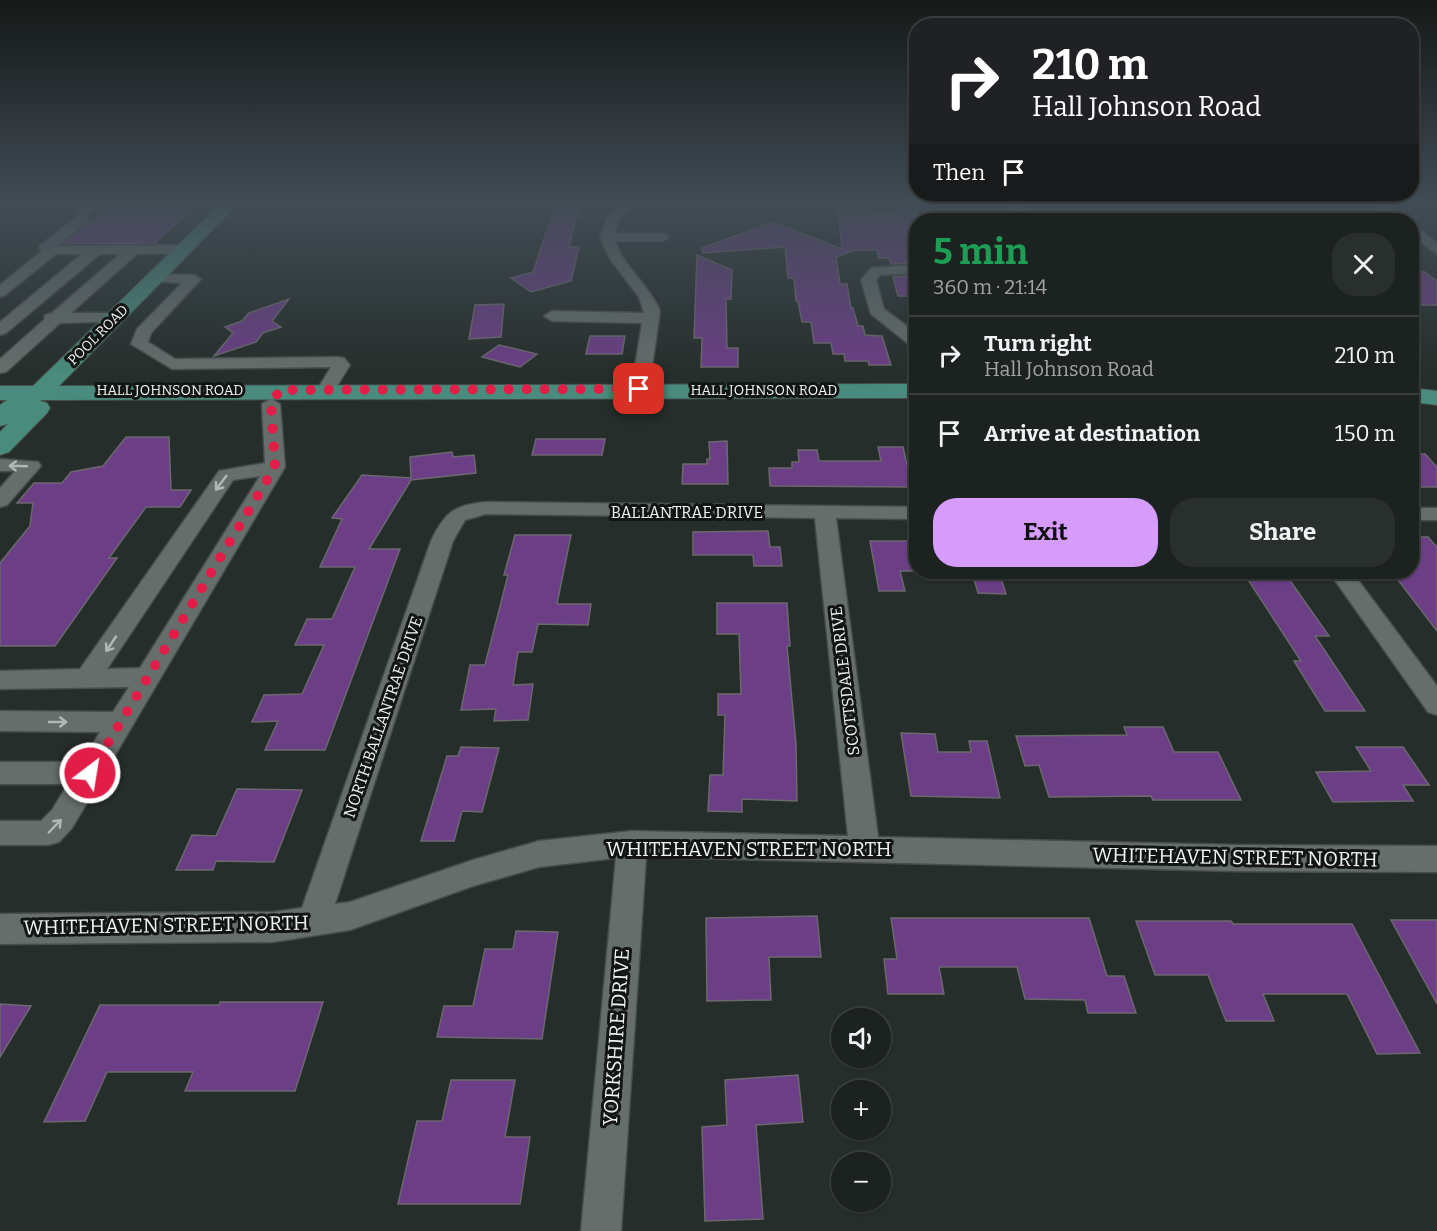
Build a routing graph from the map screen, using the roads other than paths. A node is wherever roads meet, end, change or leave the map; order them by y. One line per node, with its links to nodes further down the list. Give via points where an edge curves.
1 (39, 260): 8 (street)
2 (82, 260): 10 (street)
3 (121, 260): 11 (street)
4 (173, 260): 7 (main road, POOL ROAD)
5 (617, 260): 13 (street, via 650,301)
6 (909, 269): 15 (street, via 876,271 868,280 877,311)
7 (155, 278): 12 (main road, POOL ROAD); 17 (street, via 194,279 143,332 139,344 155,355 172,364 338,362 341,364)
8 (0, 292)
9 (552, 316): 13 (street)
10 (7, 318): 11 (street); 14 (street)
11 (57, 318): 12 (street); 16 (street)
12 (115, 318): 22 (main road, POOL ROAD)
13 (651, 318): 19 (street)
14 (0, 330)
15 (909, 336)
16 (0, 368)
17 (326, 390): 19 (main road, HALL JOHNSON ROAD); 21 (main road, HALL JOHNSON ROAD)
18 (909, 391): 19 (main road, HALL JOHNSON ROAD)
19 (638, 396): 21 (main road, HALL JOHNSON ROAD); 25 (main road, HALL JOHNSON ROAD)
20 (1419, 396): 23 (main road)
21 (276, 397): 22 (main road, HALL JOHNSON ROAD); 30 (street)
22 (41, 398): 27 (main road, HALL JOHNSON ROAD); 28 (main road, POOL ROAD)
23 (1437, 398)
24 (1437, 403): 26 (main road)
25 (909, 404)
26 (1419, 404)
27 (3, 406)
28 (0, 447)
29 (0, 465): 31 (street, one-way to 29, via 31,466)
30 (275, 467): 38 (street, one-way to 38, via 226,475); 39 (street)
31 (0, 501)
32 (825, 513): 33 (street, BALLANTRAE DRIVE); 34 (street, BALLANTRAE DRIVE, via 486,508); 48 (street, SCOTTSDALE DRIVE)
33 (909, 513)
34 (458, 514): 50 (street, NORTH BALLANTRAE DRIVE, via 442,541)
35 (1419, 514): 36 (street)
36 (1437, 514)
37 (1345, 579): 41 (street)
38 (87, 678): 39 (street); 40 (street)
39 (148, 678): 43 (street)
40 (0, 680)
41 (1437, 705)
42 (0, 721): 43 (street, one-way to 43)
43 (121, 722): 45 (street)
44 (0, 773): 45 (street)
45 (90, 773): 46 (street, one-way to 45, via 48,833 62,819)
46 (0, 833)
47 (632, 844): 48 (street, WHITEHAVEN STREET NORTH); 50 (street, WHITEHAVEN STREET NORTH, via 539,854 350,916); 52 (street, YORKSHIRE DRIVE)
48 (864, 849): 49 (street, WHITEHAVEN STREET NORTH)
49 (1437, 859)
50 (313, 922): 51 (street, WHITEHAVEN STREET NORTH, via 273,927)
51 (0, 928)
52 (601, 1231)

